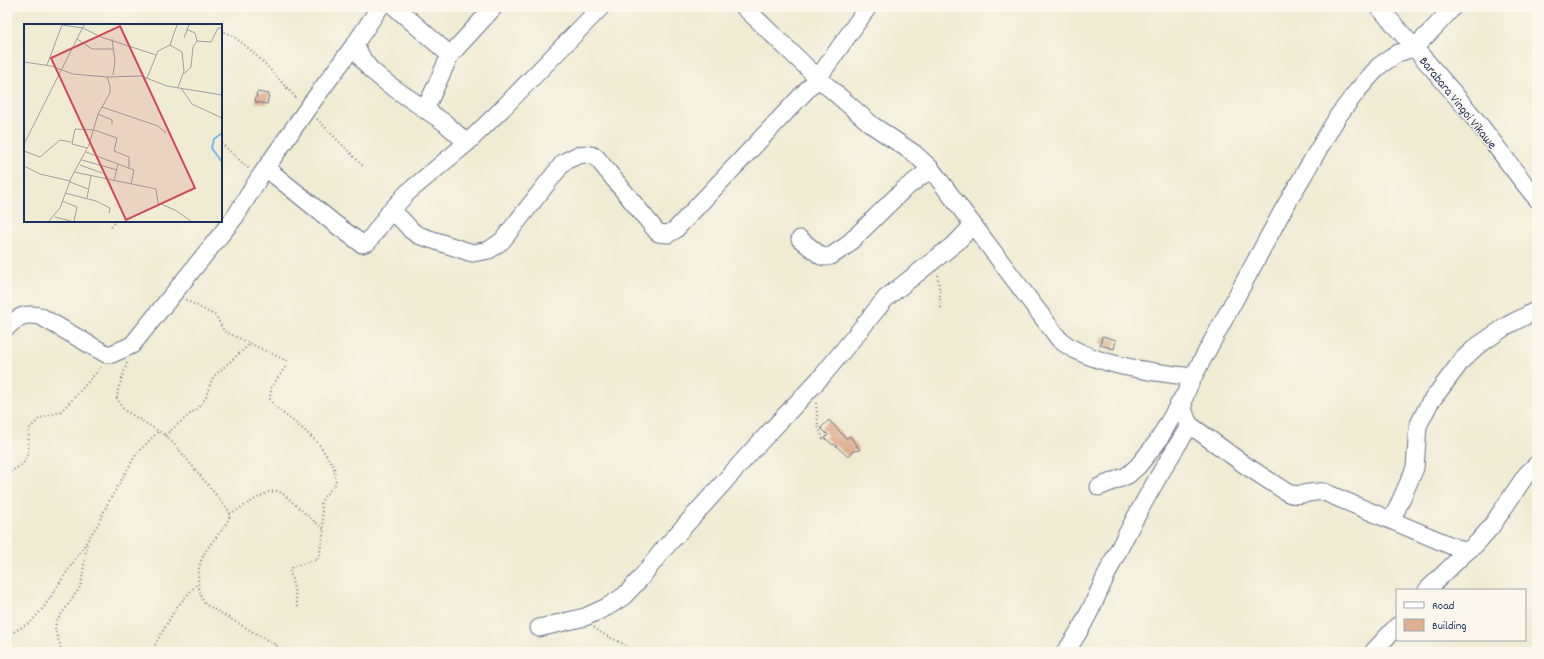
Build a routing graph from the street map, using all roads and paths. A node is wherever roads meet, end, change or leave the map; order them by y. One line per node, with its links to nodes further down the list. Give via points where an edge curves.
1 (380, 7): 10 (street)
2 (395, 7): 12 (street)
3 (601, 7): 16 (street)
4 (744, 7): 13 (street)
5 (868, 7): 13 (street)
6 (1379, 7): 11 (street, Barabara Vingoi Vikawe)
7 (1453, 7): 11 (street)
8 (485, 10): 12 (street)
9 (222, 31): 14 (path, via 236,38 253,53)
10 (355, 44): 14 (street); 15 (street, via 371,70)
11 (1414, 48): 21 (street, Barabara Vingoi Vikawe, via 1476,120); 35 (street, via 1398,53 1379,66 1338,116 1283,210)
12 (450, 55): 15 (street)
13 (818, 78): 19 (street, via 872,125 915,154); 22 (street, via 675,230 668,234 658,233 596,157 587,154 574,156 563,163 502,242 489,250 473,252 422,237)
14 (307, 109): 18 (path); 20 (street)
15 (424, 110): 16 (street, via 445,123)
16 (467, 143): 22 (street)
17 (222, 144): 20 (path)
18 (364, 167)
19 (931, 169): 24 (street); 26 (street, via 902,190 846,246 831,256 821,256)
20 (263, 173): 22 (street, via 362,244 368,242); 28 (street, via 235,217)
21 (1537, 199)
22 (389, 212)
23 (115, 222): 25 (path)
24 (974, 225): 27 (street, via 957,242); 35 (street, via 1064,344 1077,351 1140,370)
25 (111, 227)
26 (800, 238)
27 (936, 257): 29 (path); 36 (street, via 886,298)
28 (177, 288): 32 (street); 33 (path, via 186,300 216,316 224,331)
29 (941, 310)
30 (1537, 310): 46 (street, via 1508,325 1476,347 1463,359 1428,404 1418,426 1415,468)
31 (7, 327): 34 (street, via 19,316 40,316 100,352)
32 (132, 344): 34 (street); 39 (path, via 118,390 118,398 124,410)
33 (250, 344): 40 (path, via 214,376 201,405); 47 (path, via 288,362 271,388 272,404 319,444 334,467 336,483 321,504)
34 (112, 354): 43 (path, via 60,412 40,418 29,430 28,454 23,464)
35 (1192, 377): 37 (street)
36 (816, 383): 41 (path, via 818,426); 53 (street, via 624,596)
37 (1184, 397): 38 (street, via 1183,411); 44 (street, via 1158,441 1138,466 1128,475)
38 (1190, 425): 46 (street, via 1245,466 1288,493 1294,495 1321,492); 61 (street, via 1170,456 1112,563 1090,613)
39 (159, 431): 40 (path); 48 (path, via 137,453)
40 (165, 435): 45 (path)
41 (823, 439)
42 (1537, 464): 49 (street, via 1526,475 1491,527)
43 (7, 474)
44 (1099, 487)
45 (230, 514): 47 (path, via 268,492 277,491); 50 (path, via 229,520 204,554)
46 (1392, 520): 49 (street)
47 (324, 530): 52 (path, via 317,559 292,567 290,571)
48 (87, 542): 56 (path, via 44,607 31,622); 57 (path, via 81,586 56,622 55,628)
49 (1466, 552): 51 (street)
50 (198, 583): 58 (path, via 176,608); 59 (path, via 205,604 276,644)
51 (1428, 589)
52 (298, 607)
53 (586, 617): 55 (street); 60 (path, via 600,634 628,646)
54 (1396, 627): 62 (street)
55 (539, 628)
56 (7, 636)
57 (62, 652)
58 (151, 652)
59 (284, 652)
60 (633, 652)
61 (1065, 652)
62 (1373, 652)

